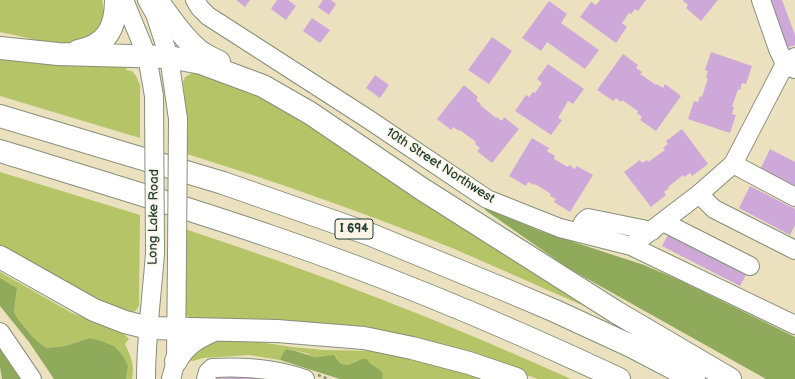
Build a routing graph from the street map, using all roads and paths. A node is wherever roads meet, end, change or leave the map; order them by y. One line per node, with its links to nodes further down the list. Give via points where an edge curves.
1 (116, 0): 8 (highway, via 114,18 104,40 85,50)
2 (124, 0): 9 (street)
3 (147, 0): 10 (street)
4 (158, 0): 12 (highway, via 169,17 202,53)
5 (762, 0): 11 (street, via 778,49)
6 (196, 1): 19 (street, 10th Street Northwest, via 208,16 487,199 560,228)
7 (0, 48): 8 (highway)
8 (58, 54): 9 (highway)
9 (147, 56): 10 (highway); 25 (street, Long Lake Road, bridge, via 154,96 155,253)
10 (169, 57): 12 (highway, via 201,63); 26 (street, Long Lake Road, bridge, via 178,119)
11 (792, 64): 15 (street)
12 (246, 78): 37 (highway, via 299,105 483,228 616,312)
13 (0, 116): 36 (highway, I 694, via 223,183 368,234 555,311)
14 (0, 151): 35 (highway, I 694, via 214,217 317,252 496,324)
15 (733, 164): 16 (street); 17 (street)
16 (699, 194): 18 (street); 21 (street, via 714,209)
17 (795, 197)
18 (657, 226): 19 (street, via 588,218 584,221); 20 (street); 23 (street)
19 (580, 233): 20 (street, 10th Street Northwest)
20 (631, 246): 24 (street, 10th Street Northwest)
21 (795, 250)
22 (0, 257): 25 (highway, via 94,310)
23 (750, 266)
24 (795, 325)
25 (149, 328): 26 (highway); 31 (street, Long Lake Road)
26 (175, 329): 27 (highway); 29 (street, Long Lake Road)
27 (214, 330): 29 (highway, via 181,351); 34 (highway, via 276,331 364,338 469,363)
28 (0, 332): 30 (street)
29 (174, 370)
30 (32, 379)
31 (146, 379)
32 (206, 379): 33 (street, via 212,368 239,367 266,369)
33 (305, 379)
34 (516, 379)
35 (619, 379)
36 (694, 379)
37 (730, 379)

